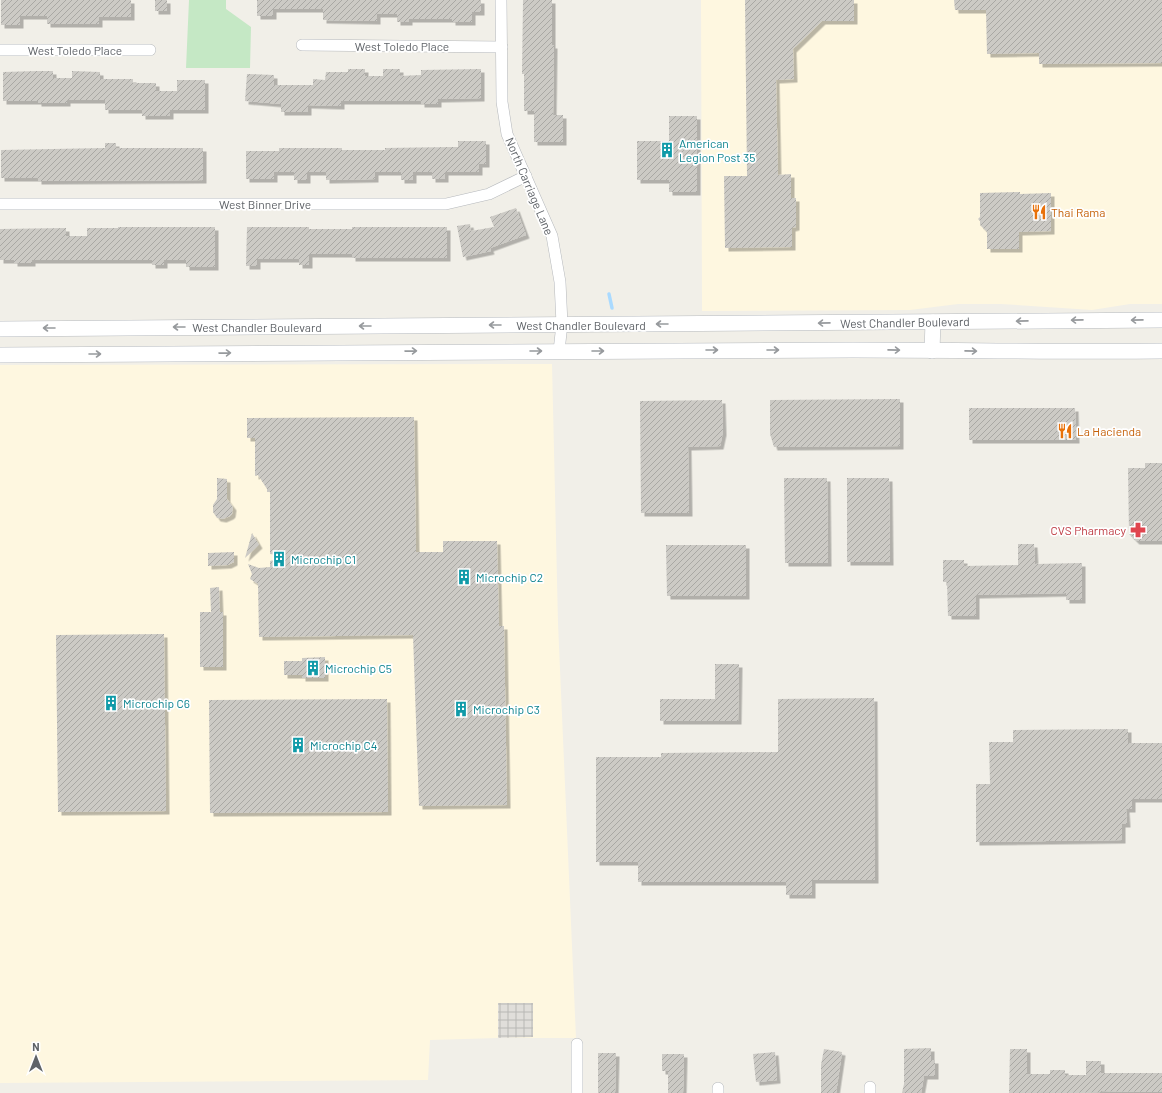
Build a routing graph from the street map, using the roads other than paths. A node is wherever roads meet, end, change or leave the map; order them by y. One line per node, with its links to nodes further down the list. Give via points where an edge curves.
1 (502, 0): 3 (street, North Carriage Lane)
2 (302, 45): 3 (street, West Toledo Place)
3 (502, 47): 6 (street, North Carriage Lane, via 502,102 507,134)
4 (0, 50): 5 (street, West Toledo Place)
5 (150, 50)
6 (526, 176): 7 (street, West Binner Drive, via 489,194 446,204); 10 (street, North Carriage Lane, via 552,236 560,282)
7 (0, 204)
8 (1162, 320): 9 (main road, West Chandler Boulevard, one-way to 9)
9 (933, 322): 10 (main road, West Chandler Boulevard, one-way to 10); 13 (main road)
10 (562, 324): 11 (main road, West Chandler Boulevard, one-way to 11); 12 (street, North Carriage Lane)
11 (0, 329)
12 (559, 351): 13 (main road, West Chandler Boulevard, one-way to 13); 15 (main road, West Chandler Boulevard, one-way to 12)
13 (932, 351): 14 (main road, West Chandler Boulevard, one-way to 14)
14 (1162, 351)
15 (0, 355)
16 (577, 1044): 17 (street)
17 (577, 1093)

